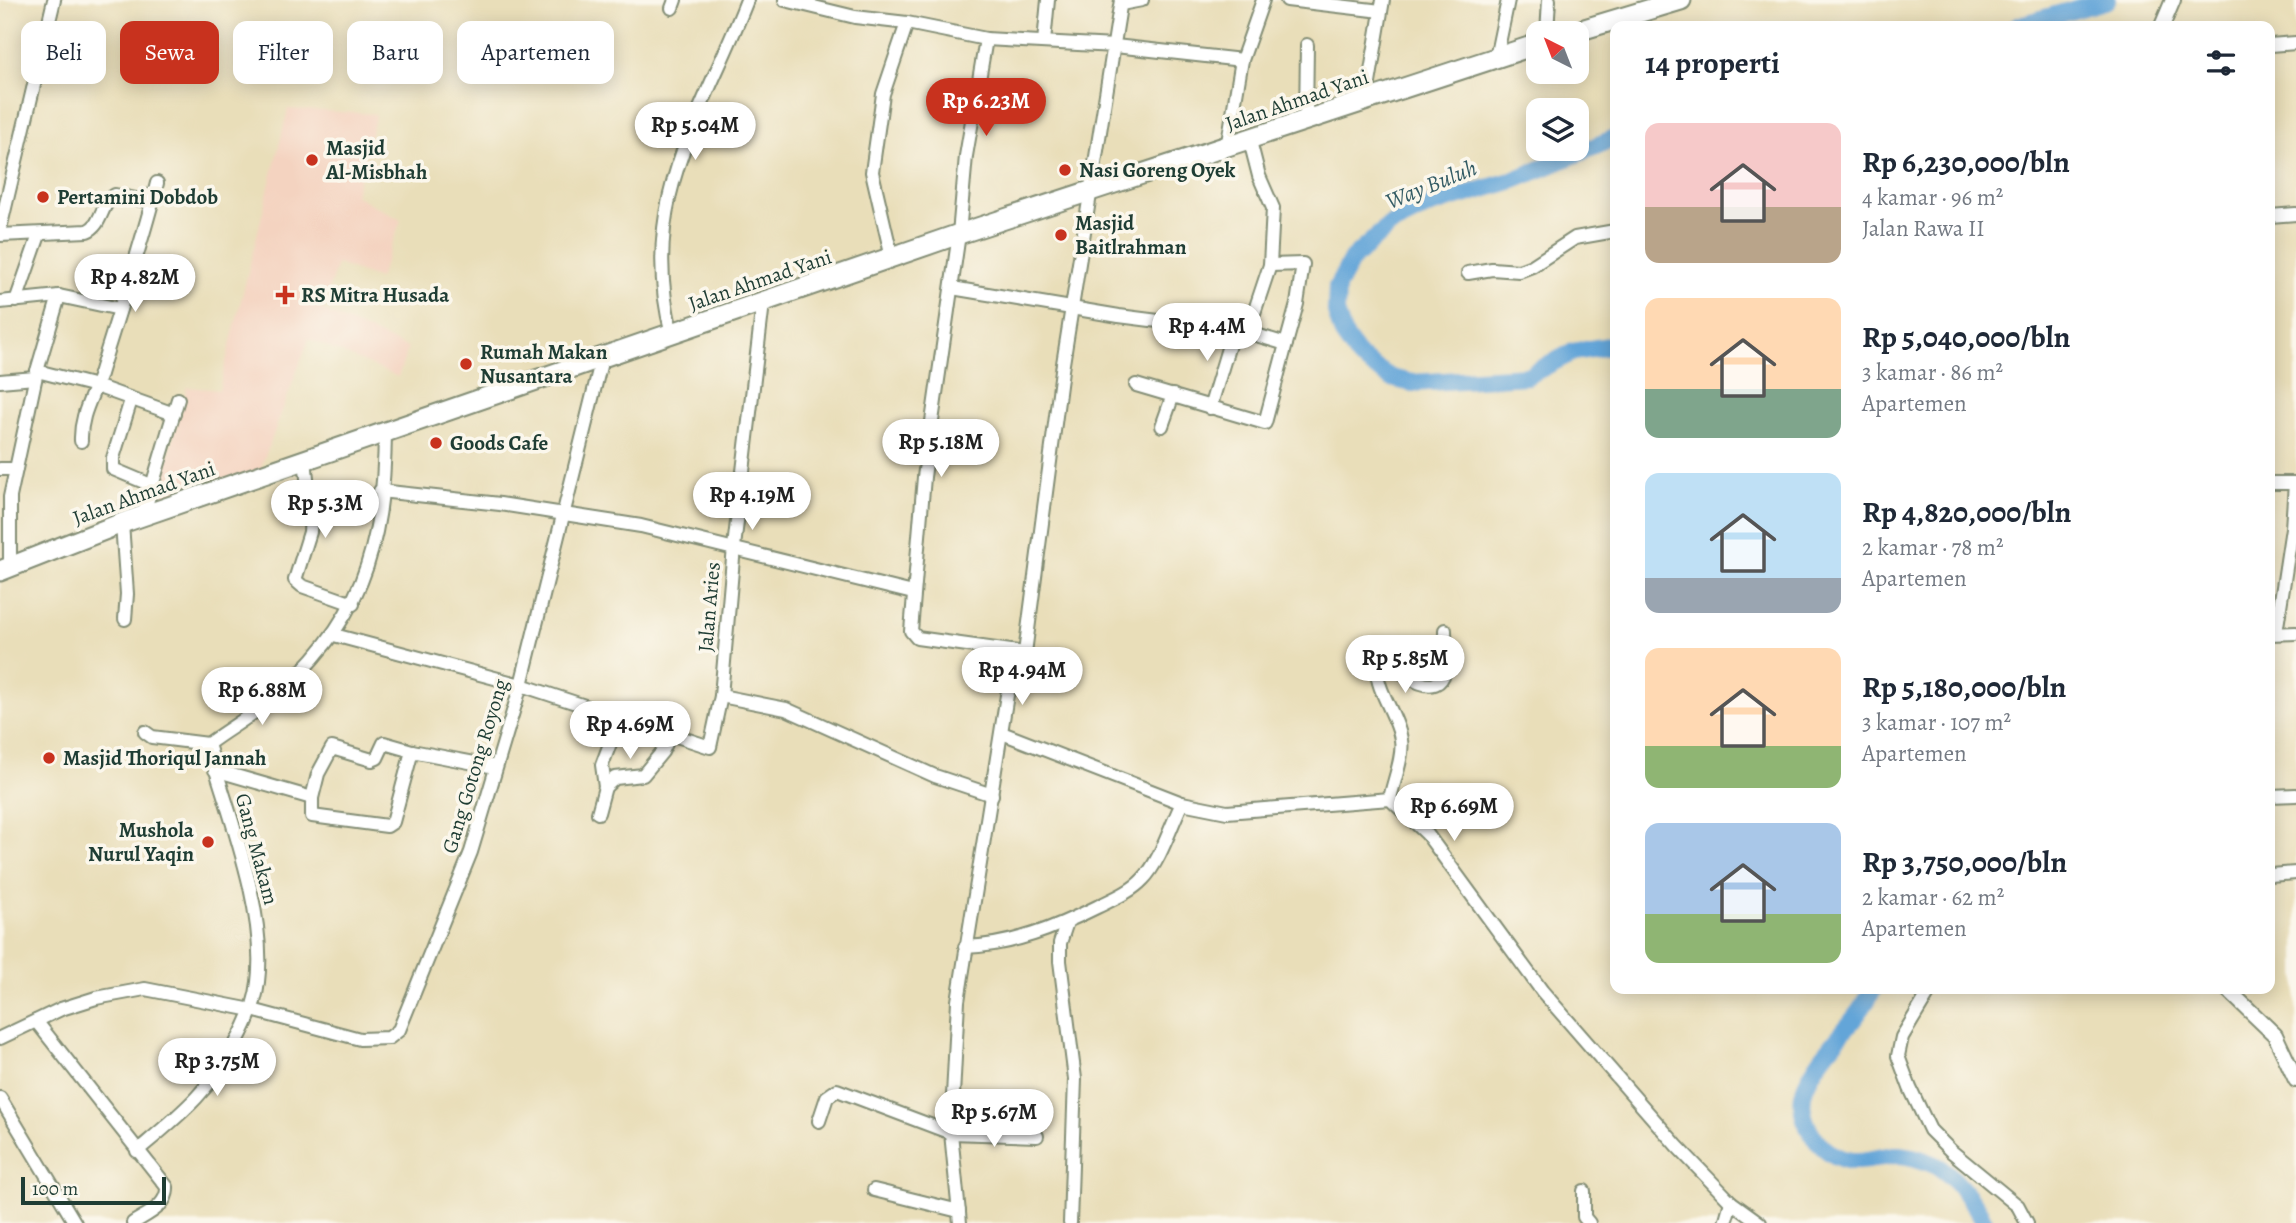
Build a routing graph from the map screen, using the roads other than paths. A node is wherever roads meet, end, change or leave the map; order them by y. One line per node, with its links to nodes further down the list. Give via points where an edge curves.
1 (54, 0): 38 (street)
2 (747, 0): 55 (street, via 685,138 674,175 662,251 662,295)
3 (785, 0): 18 (street, via 855,17)
4 (1048, 0): 21 (street)
5 (1142, 0): 12 (street)
6 (1263, 0): 28 (street)
7 (1287, 0): 13 (street)
8 (1508, 0): 27 (street)
9 (1549, 0): 14 (street)
10 (1681, 0): 16 (highway)
11 (2174, 0): 17 (street)
12 (1121, 2): 25 (street)
13 (1382, 6): 29 (street)
14 (1548, 21)
15 (1610, 21): 19 (highway)
16 (1611, 21)
17 (2164, 21)
18 (907, 23): 20 (street); 43 (street, via 883,94 872,172)
19 (1589, 28)
20 (986, 39): 21 (street); 40 (street, via 966,156)
21 (1044, 42): 25 (street)
22 (2296, 43): 24 (street)
23 (1307, 45): 30 (street)
24 (2275, 45)
25 (1115, 46): 28 (street); 34 (street)
26 (1526, 48): 27 (highway, Jalan Ahmad Yani)
27 (1496, 58): 29 (highway, Jalan Ahmad Yani)
28 (1242, 60): 32 (street)
29 (1366, 101): 30 (highway, Jalan Ahmad Yani)
30 (1306, 121): 31 (highway, Jalan Ahmad Yani)
31 (1250, 141): 32 (highway, Jalan Ahmad Yani); 44 (street, via 1273,208)
32 (1227, 148): 34 (highway, Jalan Ahmad Yani)
33 (157, 183): 35 (street)
34 (1088, 193): 40 (highway, Jalan Ahmad Yani); 51 (street)
35 (152, 202): 41 (street, via 115,195 93,229); 52 (street)
36 (2296, 214): 37 (street)
37 (2275, 216)
38 (0, 229)
39 (1610, 231): 45 (street, via 1575,238 1519,271)
40 (959, 234): 43 (highway, Jalan Ahmad Yani); 46 (street)
41 (38, 235): 42 (street); 48 (street)
42 (0, 236)
43 (892, 258): 50 (highway, Jalan Ahmad Yani)
44 (1270, 265): 54 (street); 56 (street, via 1303,264)
45 (1468, 273)
46 (952, 288): 51 (street, via 1021,302); 82 (street)
47 (59, 296): 48 (street); 52 (street); 58 (street)
48 (16, 301): 49 (street)
49 (0, 302)
50 (763, 303): 55 (highway, Jalan Ahmad Yani); 80 (street, Jalan Aries)
51 (1073, 306): 53 (street, via 1129,318); 90 (street)
52 (120, 309): 61 (street)
53 (1234, 328): 54 (street); 65 (street)
54 (1248, 331): 56 (street)
55 (672, 334): 57 (highway, Jalan Ahmad Yani)
56 (1286, 344): 65 (street, via 1265,423)
57 (602, 358): 68 (highway, Jalan Ahmad Yani); 77 (street, Gang Gotong Royong)
58 (36, 374): 59 (street); 61 (street); 72 (street)
59 (0, 381)
60 (1136, 385): 62 (street)
61 (96, 386): 64 (street); 69 (street, via 82,416)
62 (1173, 395): 65 (street); 67 (street)
63 (178, 399): 66 (street)
64 (131, 400): 66 (street); 75 (street, via 113,469)
65 (1210, 408)
66 (174, 414): 75 (street)
67 (1162, 426)
68 (385, 432): 70 (highway, Jalan Ahmad Yani); 76 (street)
69 (81, 441)
70 (305, 460): 78 (highway, Jalan Ahmad Yani); 83 (street, via 312,514 295,580)
71 (0, 469): 72 (street)
72 (16, 469): 81 (street)
73 (2275, 483): 74 (street)
74 (2295, 483): 85 (street)
75 (151, 485): 78 (street)
76 (380, 491): 77 (street); 83 (street, via 370,561)
77 (563, 513): 80 (street); 91 (street, Gang Gotong Royong)
78 (144, 516): 79 (highway, Jalan Ahmad Yani)
79 (122, 523): 81 (highway, Jalan Ahmad Yani); 84 (street)
80 (734, 547): 82 (street); 92 (street, Jalan Aries)
81 (5, 569)
82 (913, 593): 90 (street, via 911,631 917,638)
83 (353, 604): 89 (street)
84 (125, 619)
85 (2275, 623)
86 (1445, 630): 106 (street, via 1445,671 1436,682 1415,681 1387,661 1377,668 1402,742)
87 (2296, 633): 88 (street)
88 (2275, 634)
89 (334, 635): 91 (street); 97 (street, via 268,703)
90 (1025, 653): 96 (street, via 1007,695)
91 (521, 685): 93 (street); 99 (street, Gang Gotong Royong)
92 (721, 696): 95 (street, Jalan Aries, via 710,747); 102 (street, via 786,709 935,776)
93 (620, 716): 95 (street); 101 (street, via 602,765)
94 (145, 733): 97 (street)
95 (671, 733): 101 (street, via 643,775 615,778)
96 (1002, 733): 102 (street); 107 (street)
97 (208, 744): 100 (street, Gang Makam)
98 (412, 751): 99 (street); 105 (street, via 384,743 372,760 332,748); 105 (street, via 391,825 312,816)
99 (495, 768): 115 (street, Gang Gotong Royong, via 471,852 399,1030 388,1038 360,1039)
100 (215, 770): 105 (street); 115 (street, Gang Makam, via 254,908 260,959)
101 (606, 787): 108 (street)
102 (992, 794): 112 (street)
103 (2296, 795): 104 (street)
104 (2275, 796)
105 (312, 798)
106 (1390, 799): 107 (street, via 1227,812); 126 (street, via 1427,834 1542,991)
107 (1182, 803): 111 (street, via 1144,879)
108 (598, 813)
109 (2296, 873): 110 (street)
110 (2275, 875)
111 (1067, 922): 112 (street, via 992,946); 130 (street, via 1060,961 1074,1063)
112 (965, 947): 121 (street)
113 (1928, 994): 134 (street, via 1902,1037 1898,1055 1910,1088 1930,1129 2018,1206)
114 (2232, 994): 118 (street, via 2274,1035)
115 (252, 1010): 116 (street, Gang Gotong Royong, via 145,989 96,998); 123 (street, Gang Makam, via 240,1037 198,1096)
116 (36, 1021): 117 (street, Gang Gotong Royong); 123 (street)
117 (0, 1038)
118 (2296, 1080)
119 (0, 1098): 128 (street)
120 (819, 1121): 121 (street, via 827,1097 837,1090)
121 (951, 1133): 122 (street); 127 (street)
122 (1037, 1136)
123 (137, 1151): 129 (street, via 167,1187 167,1195 162,1204)
124 (874, 1190): 127 (street)
125 (1584, 1191): 131 (street, via 1584,1217)
126 (1731, 1202): 132 (street); 133 (street)
127 (960, 1217)
128 (75, 1223)
129 (133, 1223)
130 (1070, 1223)
131 (1589, 1223)
132 (1725, 1223)
133 (1760, 1223)
134 (2027, 1223)

